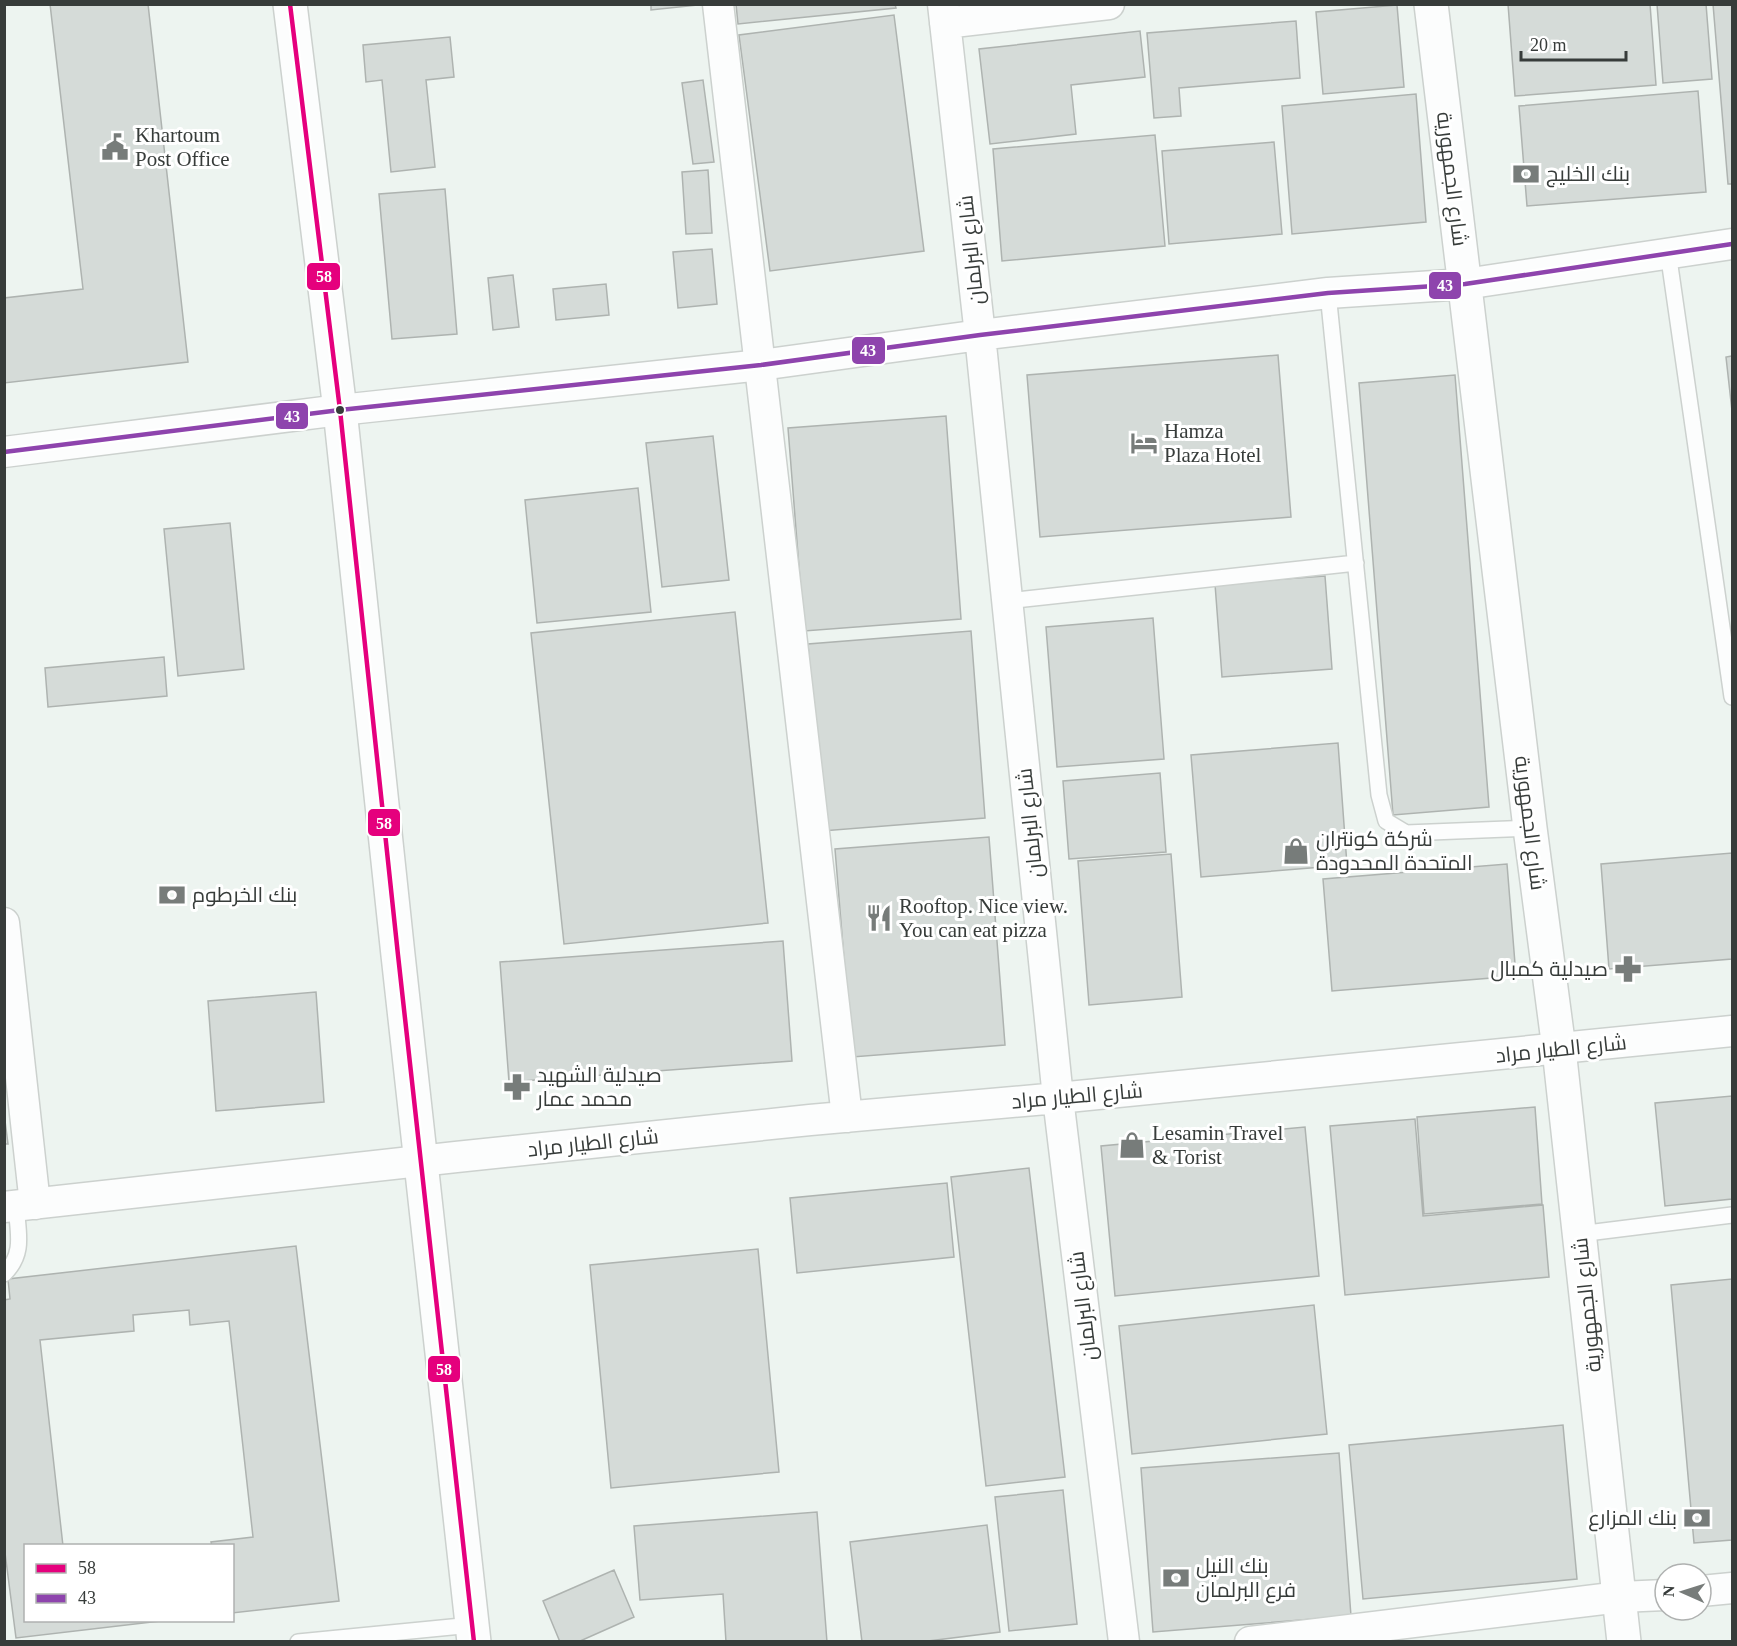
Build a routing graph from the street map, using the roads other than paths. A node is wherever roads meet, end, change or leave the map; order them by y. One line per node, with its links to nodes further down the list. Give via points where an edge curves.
1 (290, 4): 12 (main road)
2 (718, 4): 11 (street)
3 (1109, 4): 5 (street)
4 (1431, 4): 8 (main road, شارع الجمهورية)
5 (944, 14): 10 (street, شارع البرلمان)
6 (1732, 244): 7 (street)
7 (1668, 252): 8 (street); 16 (lane)
8 (1466, 284): 9 (street); 17 (main road, شارع الجمهورية)
9 (1328, 293): 10 (street); 14 (lane)
10 (980, 335): 11 (street); 15 (street, شارع البرلمان)
11 (761, 365): 12 (street); 22 (street)
12 (340, 410): 13 (street); 23 (main road)
13 (4, 452)
14 (1356, 563): 15 (lane); 17 (lane, via 1379,795 1386,821 1407,833)
15 (1007, 600): 21 (street, شارع البرلمان)
16 (1732, 697)
17 (1530, 828): 20 (main road, شارع الجمهورية)
18 (4, 923): 24 (street)
19 (1732, 1031): 20 (street, شارع الطيار مراد)
20 (1559, 1049): 21 (street, شارع الطيار مراد); 26 (main road, شارع الجمهورية)
21 (1058, 1098): 22 (street, شارع الطيار مراد); 34 (street, شارع البرلمان)
22 (847, 1117): 23 (street, شارع الطيار مراد)
23 (422, 1161): 24 (street, شارع الطيار مراد); 32 (main road)
24 (19, 1206): 27 (lane, via 20,1249 13,1266)
25 (1732, 1215): 26 (lane)
26 (1579, 1234): 31 (main road, شارع الجمهورية)
27 (4, 1274)
28 (1732, 1588): 29 (street)
29 (1713, 1590)
30 (1653, 1596): 31 (street)
31 (1620, 1597): 35 (street); 36 (main road, شارع الجمهورية)
32 (473, 1633): 33 (lane)
33 (298, 1641)
34 (1124, 1641)
35 (1250, 1641)
36 (1624, 1641)

